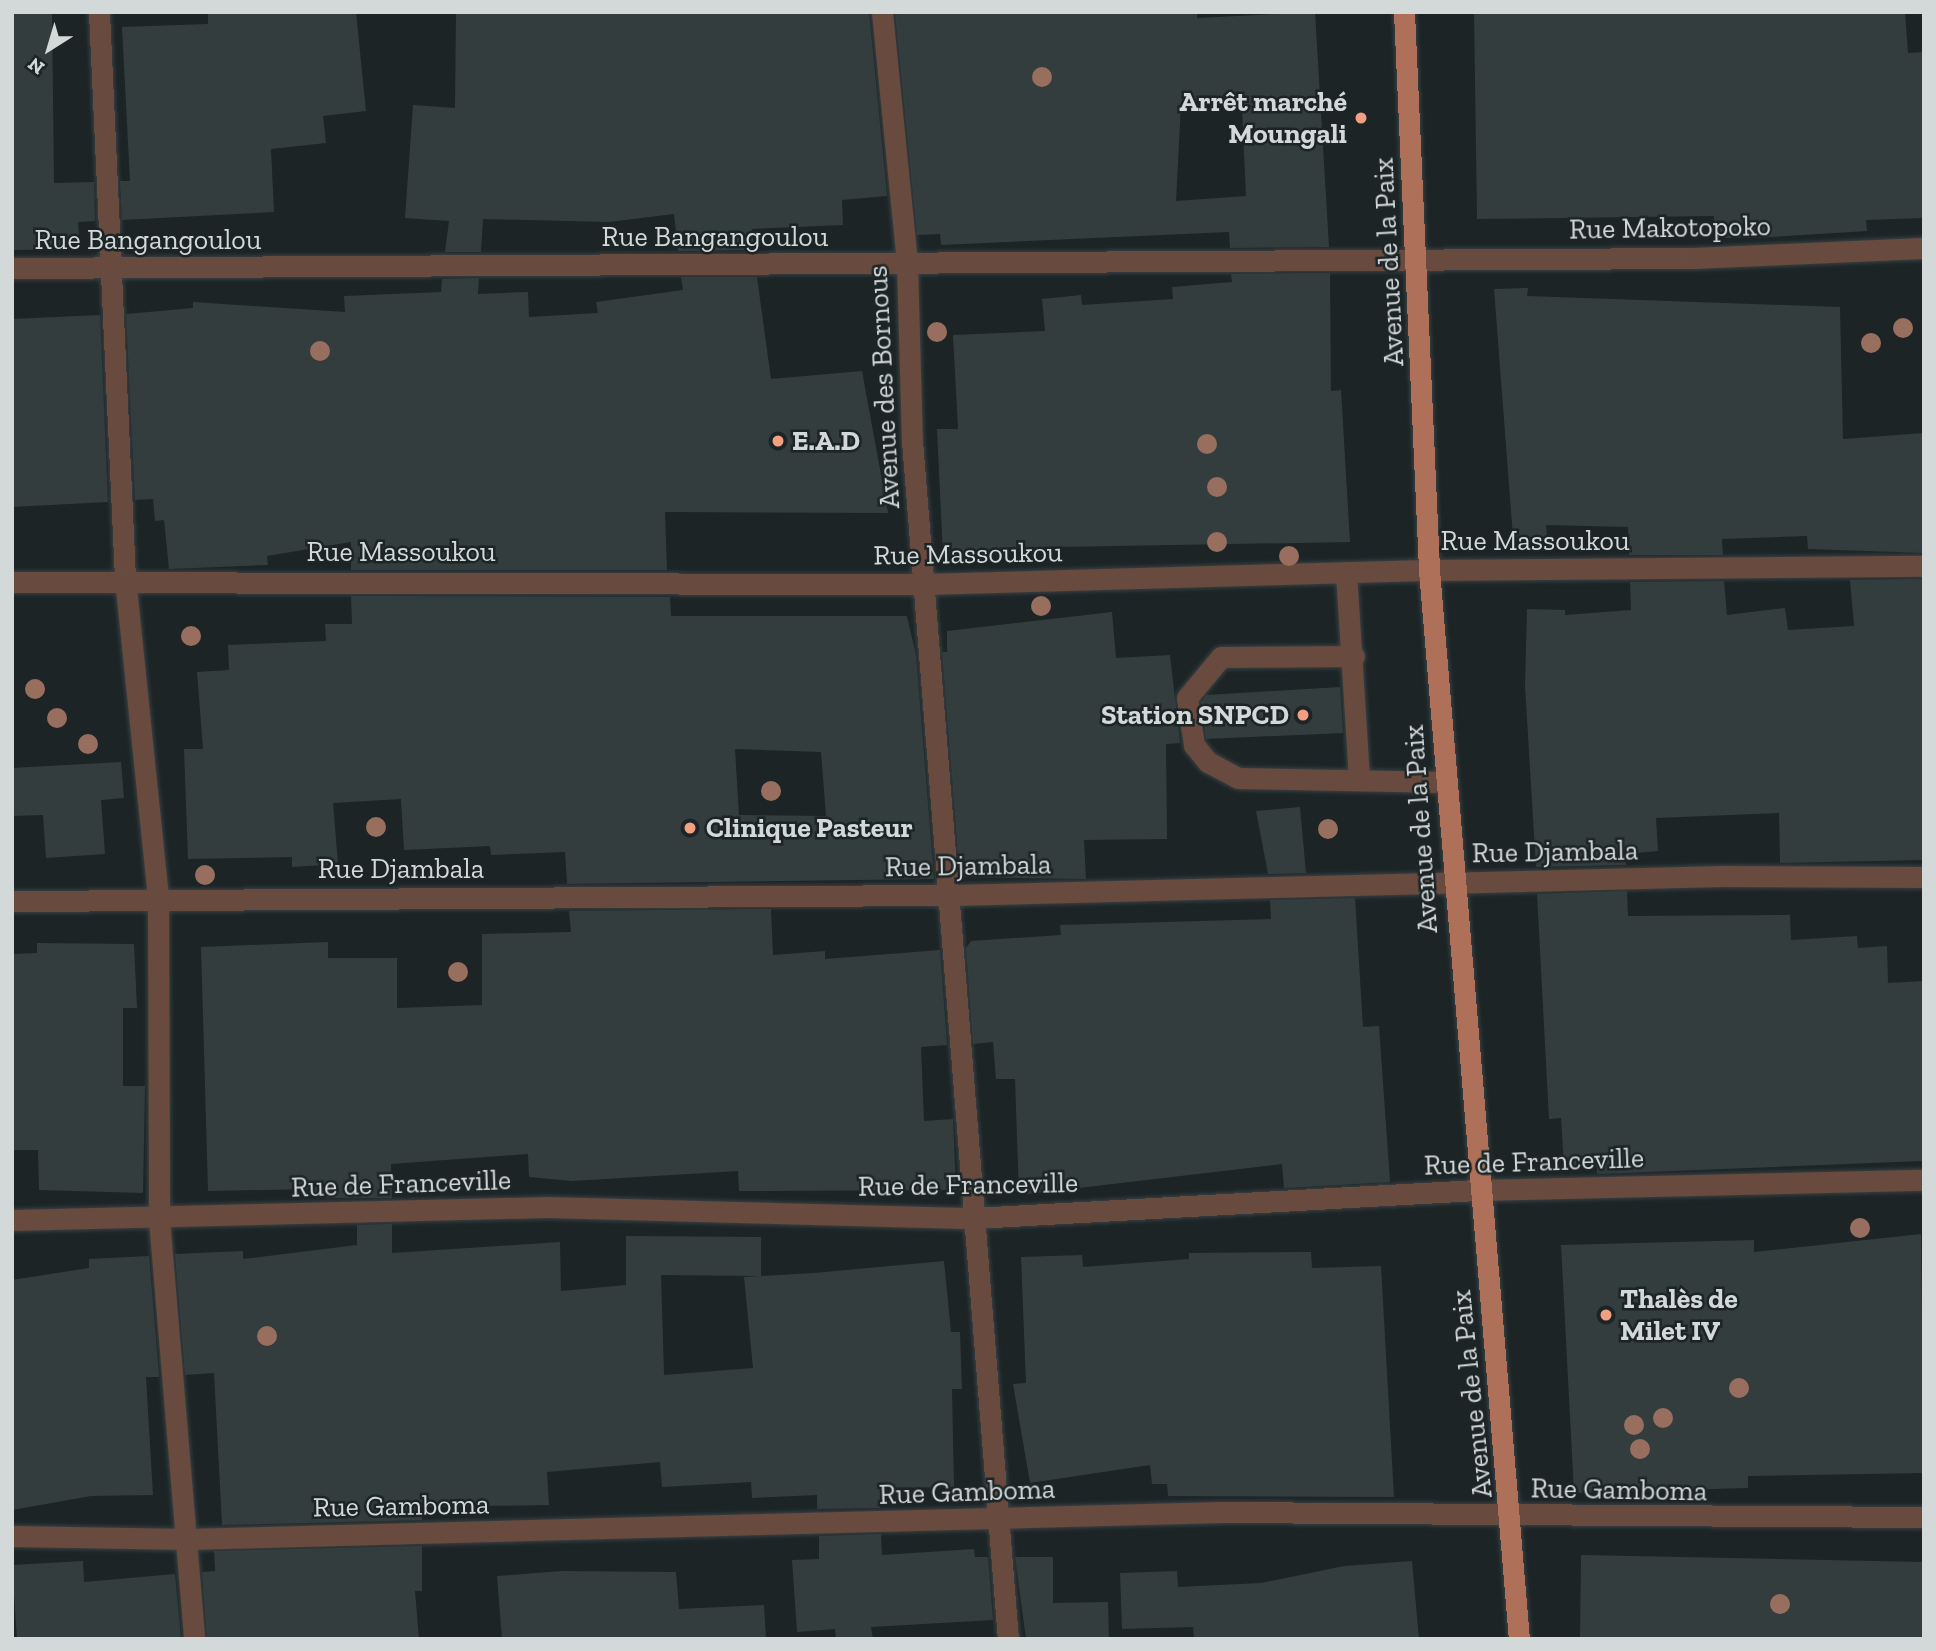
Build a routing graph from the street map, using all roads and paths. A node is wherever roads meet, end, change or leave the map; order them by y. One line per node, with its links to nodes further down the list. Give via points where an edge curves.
1 (99, 12): 8 (street)
2 (882, 12): 6 (street, Avenue des Bornous)
3 (1404, 12): 5 (main road, Avenue de la Paix)
4 (1924, 248): 5 (street, Rue Makotopoko, via 1692,258)
5 (1418, 258): 6 (street, Rue Bangangoulou); 10 (main road, Avenue de la Paix)
6 (907, 264): 8 (street, Rue Bangangoulou); 14 (street, Avenue des Bornous)
7 (12, 268): 8 (street, Rue Bangangoulou)
8 (111, 268): 12 (street)
9 (1924, 566): 10 (street, Rue Massoukou)
10 (1429, 570): 11 (street, Rue Massoukou); 17 (main road, Avenue de la Paix)
11 (1346, 572): 14 (street, Rue Massoukou); 15 (street)
12 (125, 579): 13 (street, Rue Massoukou); 14 (street, Rue Massoukou); 21 (street)
13 (12, 582)
14 (924, 584): 20 (street, Avenue des Bornous)
15 (1354, 656): 16 (street); 16 (street, via 1221,657 1187,698 1194,745 1209,762 1238,778)
16 (1359, 780): 17 (street)
17 (1445, 782): 19 (main road, Avenue de la Paix)
18 (1924, 877): 19 (street, Rue Djambala)
19 (1453, 882): 20 (street, Rue Djambala); 24 (main road, Avenue de la Paix)
20 (953, 895): 21 (street, Rue Djambala); 25 (street, Avenue des Bornous)
21 (158, 898): 22 (street, Rue Djambala); 26 (street)
22 (12, 901)
23 (1924, 1181): 24 (street, Rue de Franceville)
24 (1477, 1190): 25 (street, Rue de Franceville); 28 (main road, Avenue de la Paix)
25 (974, 1218): 26 (street, Rue de Franceville, via 547,1207); 30 (street, Avenue des Bornous)
26 (159, 1219): 27 (street, Rue de Franceville); 32 (street)
27 (12, 1220)
28 (1513, 1516): 29 (street, Rue Gamboma); 30 (street, Rue Gamboma, via 1222,1512); 35 (main road, Avenue de la Paix)
29 (1924, 1517)
30 (999, 1520): 32 (street, Rue Gamboma); 34 (street, Avenue des Bornous)
31 (12, 1536): 32 (street, Rue Gamboma)
32 (187, 1539): 33 (street)
33 (194, 1639)
34 (1008, 1639)
35 (1519, 1639)

